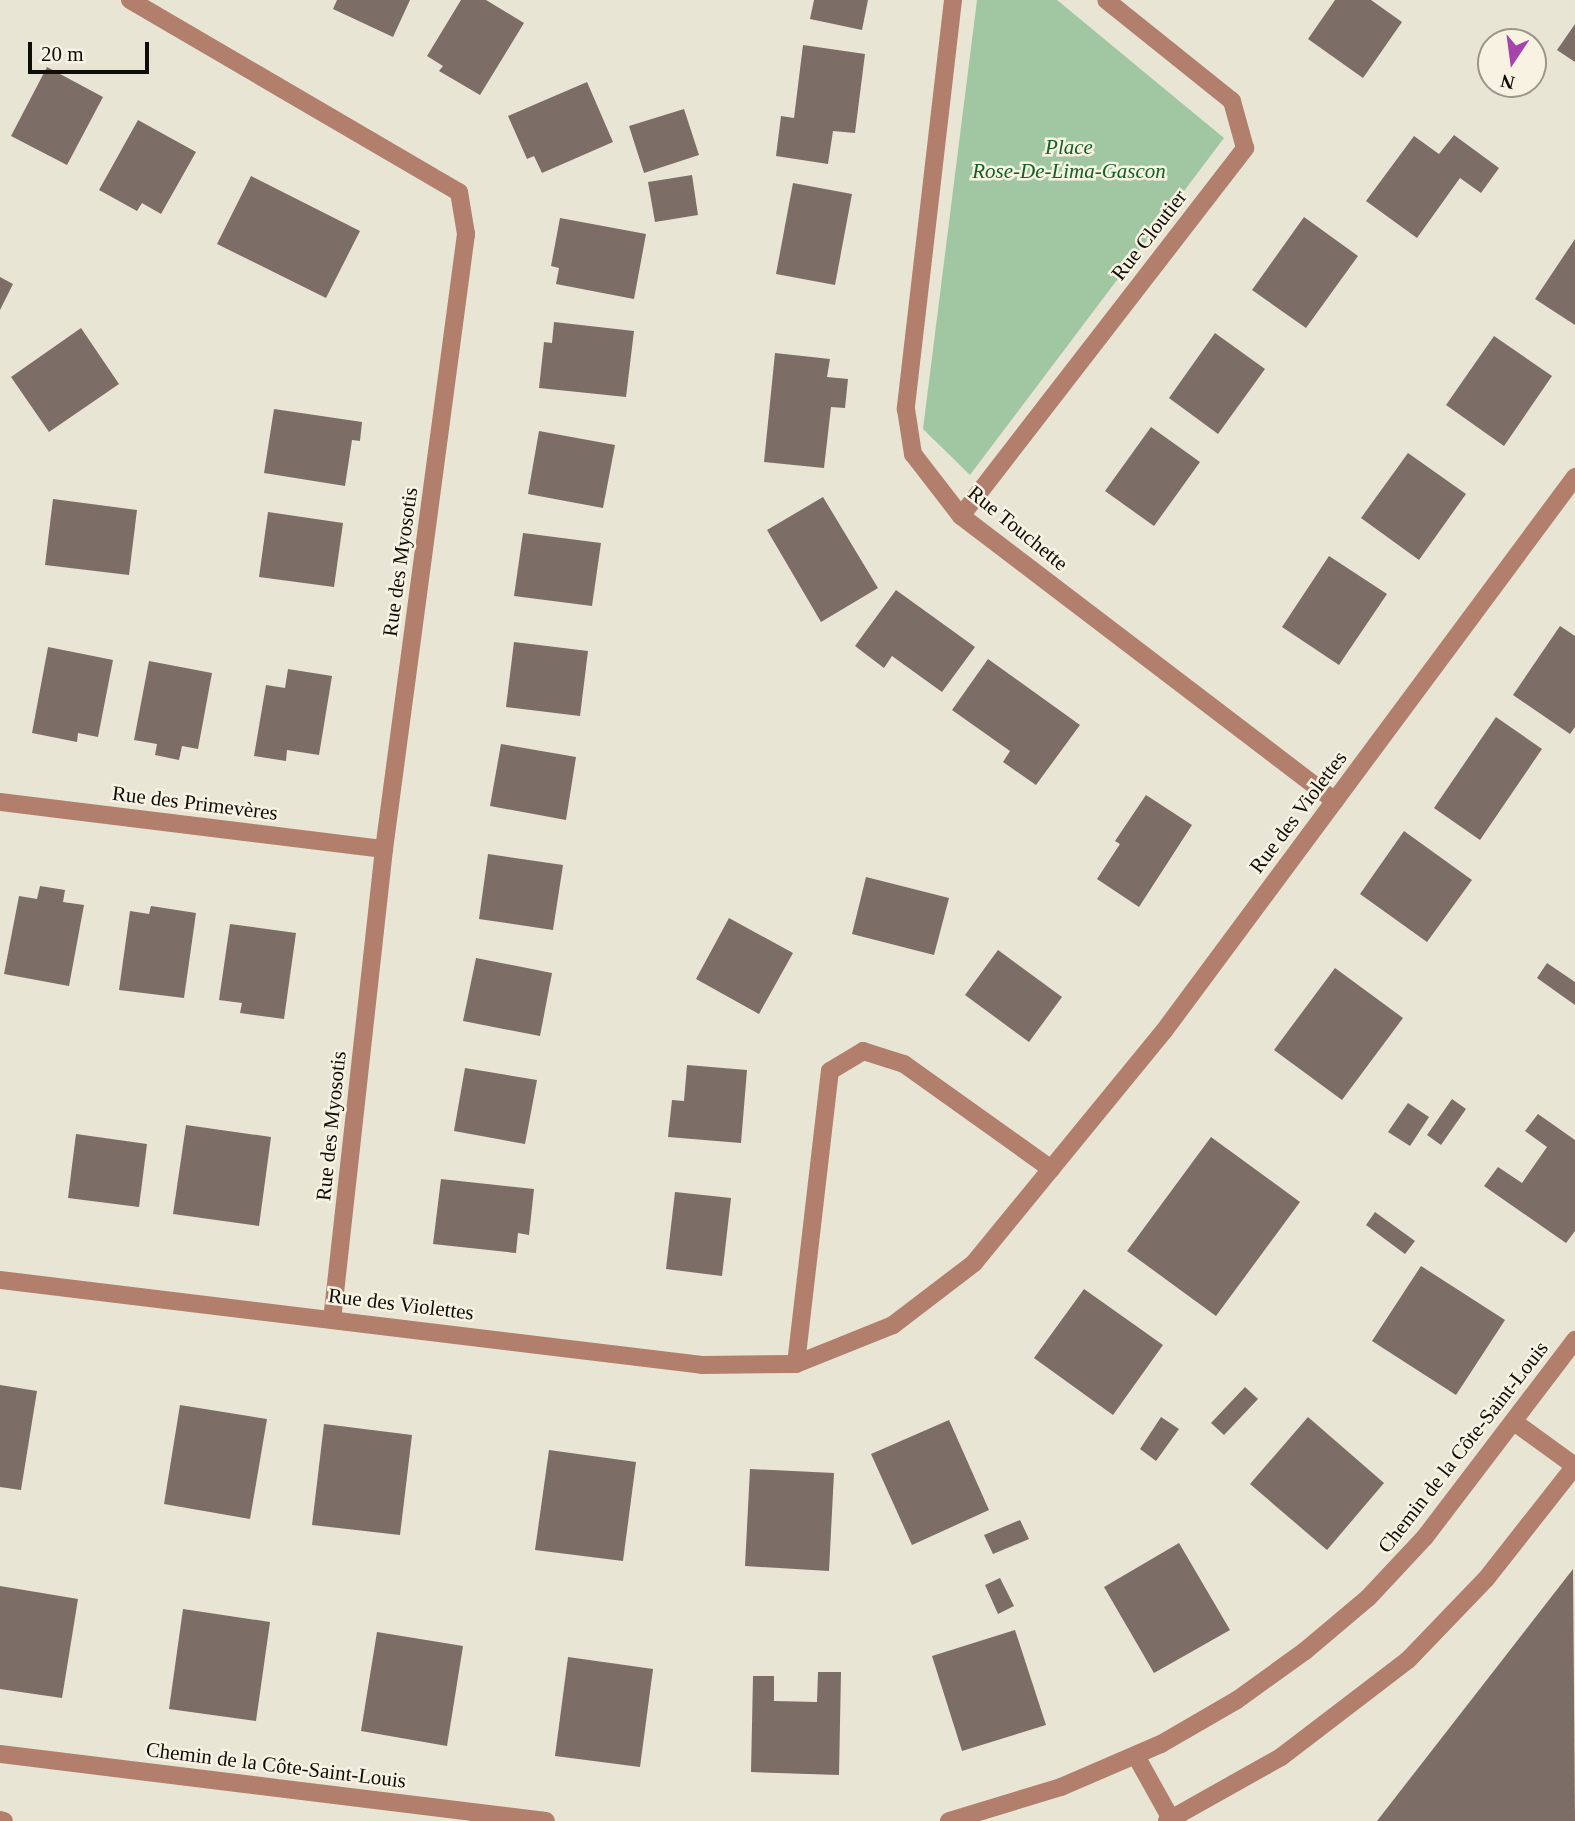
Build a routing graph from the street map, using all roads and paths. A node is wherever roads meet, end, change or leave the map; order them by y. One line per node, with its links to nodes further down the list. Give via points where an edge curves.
1 (130, 0): 8 (street, Rue des Myosotis, via 459,192 466,234)
2 (953, 0): 5 (street, Rue Touchette, via 906,409 914,454)
3 (1106, 0): 5 (street, Rue Cloutier, via 1232,101 1245,148)
4 (1575, 477): 6 (street, Rue des Violettes)
5 (961, 516): 6 (street, Rue Touchette)
6 (1335, 801): 9 (street, Rue des Violettes, via 1164,1031)
7 (0, 802): 8 (street, Rue des Primevères)
8 (384, 849): 11 (street, Rue des Myosotis)
9 (1051, 1169): 13 (street, Rue des Violettes, via 974,1263 893,1325); 13 (street, via 904,1063 863,1051 830,1072)
10 (0, 1280): 11 (street, Rue des Violettes)
11 (332, 1318): 13 (street, Rue des Violettes, via 702,1365)
12 (1575, 1340): 14 (street, Chemin de la Côte-Saint-Louis)
13 (796, 1364)
14 (1514, 1422): 15 (street); 17 (street, Chemin de la Côte-Saint-Louis, via 1425,1537 1339,1625 1237,1700)
15 (1575, 1466): 18 (street, via 1486,1579 1408,1660 1281,1757)
16 (0, 1754): 19 (street, Chemin de la Côte-Saint-Louis)
17 (1136, 1756): 18 (street); 20 (street, Chemin de la Côte-Saint-Louis, via 1062,1787)
18 (1169, 1820)
19 (546, 1821)
20 (949, 1821)

